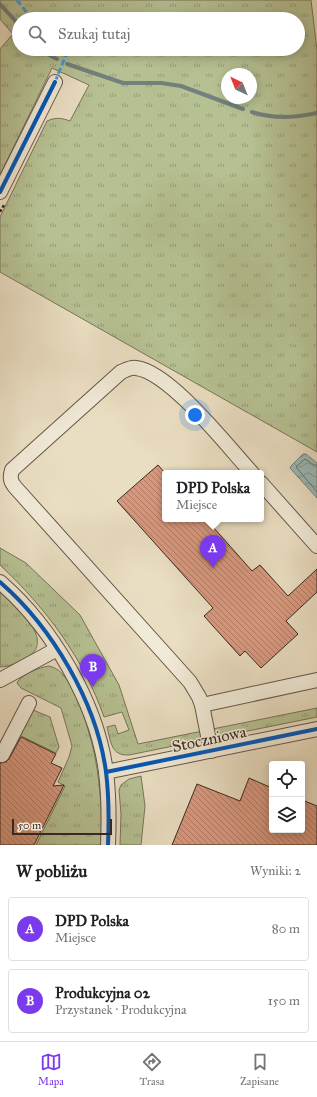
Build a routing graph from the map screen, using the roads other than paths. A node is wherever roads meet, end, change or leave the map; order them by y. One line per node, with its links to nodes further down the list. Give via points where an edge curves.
1 (55, 82): 2 (street)
2 (0, 192)
3 (249, 470): 11 (street, via 185,399 150,372 135,368 121,372 12,470 10,476 10,481 15,487 190,682)
4 (264, 486): 5 (street)
5 (317, 546)
6 (0, 582): 7 (street, via 25,606)
7 (57, 649): 8 (street); 15 (street, via 86,704 96,730)
8 (0, 680)
9 (317, 680): 11 (street)
10 (29, 702): 14 (street)
11 (202, 705): 13 (street)
12 (317, 729): 13 (street, Stoczniowa)
13 (211, 751): 15 (street, Stoczniowa)
14 (2, 755)
15 (106, 772): 16 (street)
16 (108, 845)

